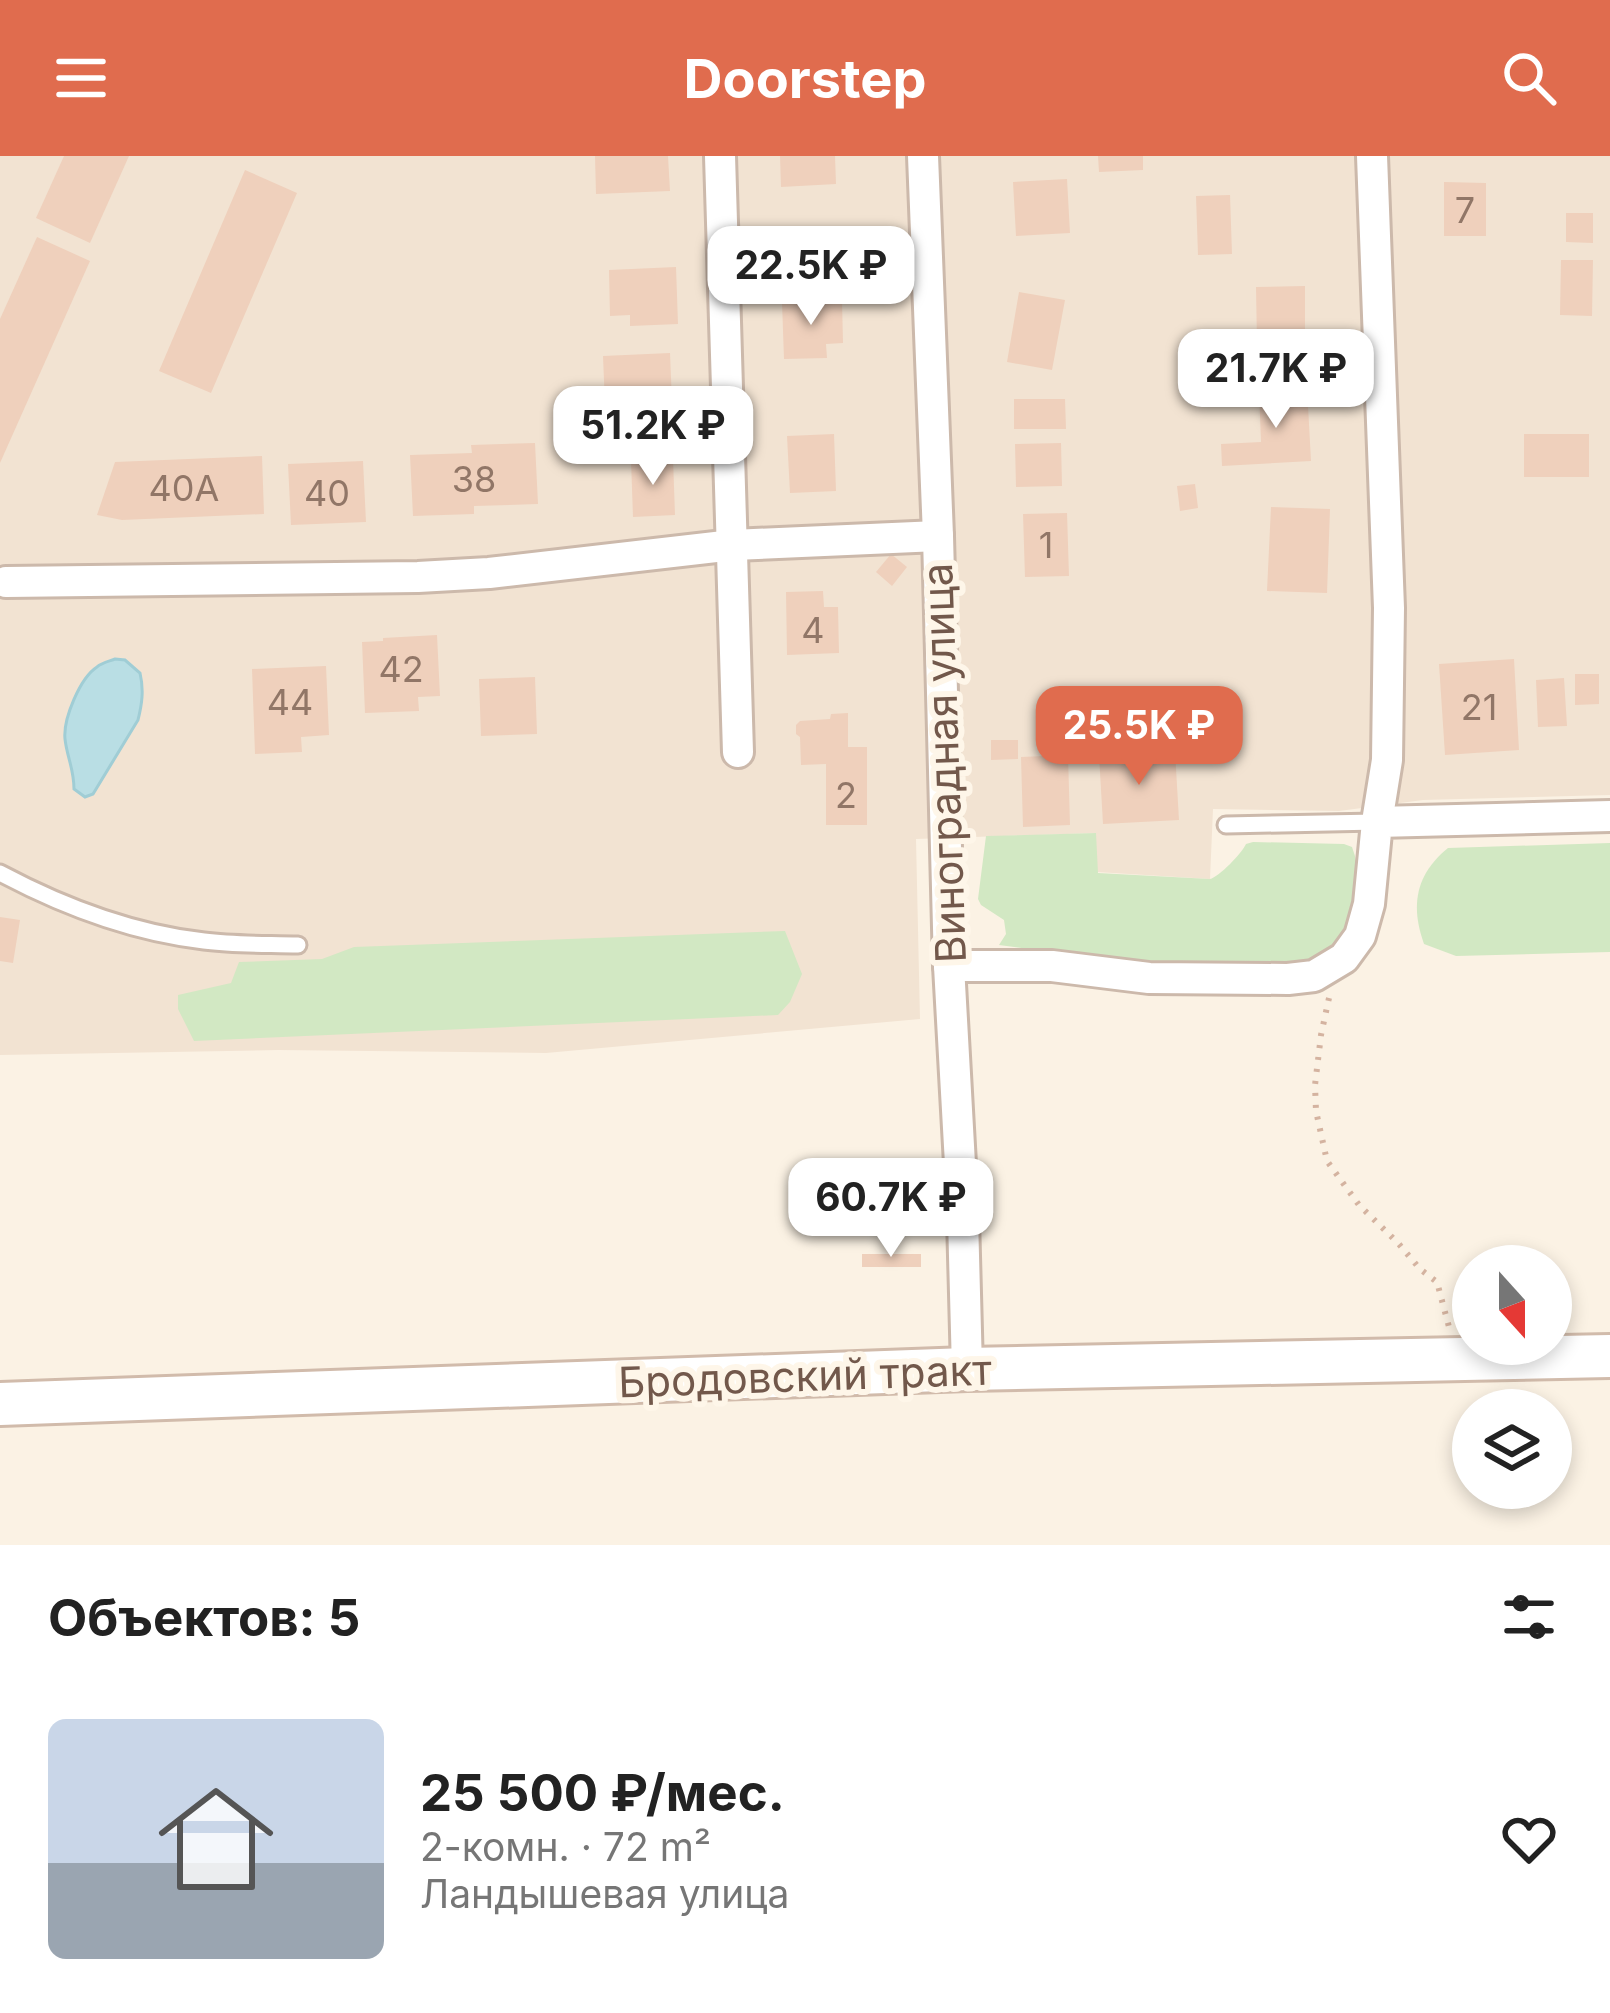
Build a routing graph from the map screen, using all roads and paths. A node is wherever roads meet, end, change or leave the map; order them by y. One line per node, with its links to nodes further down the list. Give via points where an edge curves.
1 (720, 156): 5 (street)
2 (923, 156): 4 (street, Виноградная улица)
3 (1372, 156): 9 (street, via 1389,608 1387,760)
4 (938, 536): 5 (street); 14 (street, Виноградная улица)
5 (733, 545): 6 (street, via 418,577); 7 (street)
6 (6, 582)
7 (739, 752)
8 (1610, 815): 9 (street)
9 (1377, 822): 10 (lane); 13 (street, via 1364,926)
10 (1226, 825)
11 (0, 873): 12 (lane, via 156,932)
12 (298, 945)
13 (1336, 965): 14 (street, via 1288,980); 15 (path, via 1315,1084 1327,1161 1437,1282)
14 (949, 966): 19 (street, Виноградная улица)
15 (1452, 1348)
16 (1610, 1356): 17 (main road, Бродовский тракт)
17 (1572, 1357)
18 (1452, 1360): 19 (main road, Бродовский тракт)
19 (967, 1369): 20 (main road, Бродовский тракт)
20 (0, 1404)

